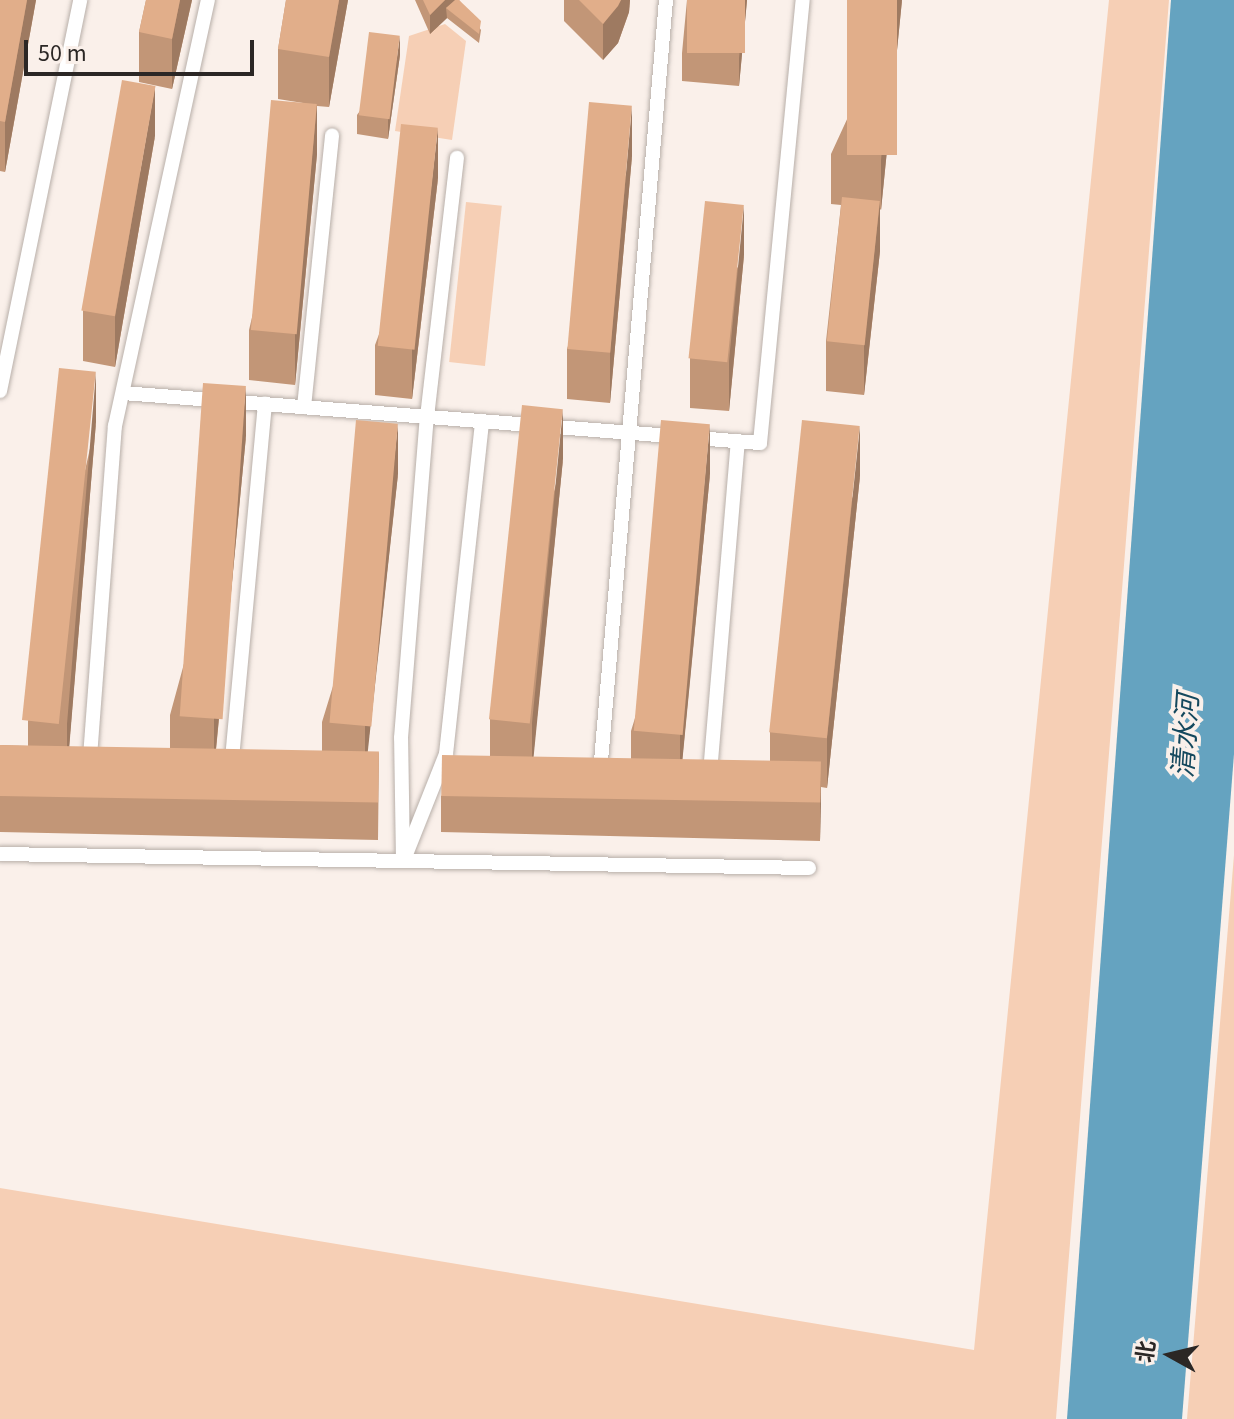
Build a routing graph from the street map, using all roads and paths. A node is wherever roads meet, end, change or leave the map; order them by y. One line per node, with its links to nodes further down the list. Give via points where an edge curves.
1 (80, 0): 7 (lane)
2 (208, 0): 8 (lane)
3 (666, 0): 13 (lane)
4 (803, 0): 14 (lane, via 760,443)
5 (332, 135): 10 (lane)
6 (457, 158): 11 (lane)
7 (0, 391)
8 (123, 393): 9 (lane); 15 (lane, via 115,426)
9 (265, 404): 10 (lane); 16 (lane)
10 (304, 407): 11 (lane)
11 (427, 417): 12 (lane); 20 (lane, via 401,738)
12 (482, 421): 13 (lane); 20 (lane, via 446,754)
13 (631, 433): 14 (lane); 17 (lane)
14 (738, 441): 18 (lane)
15 (90, 757)
16 (232, 759)
17 (601, 761)
18 (710, 773)
19 (0, 854): 20 (lane)
20 (403, 860): 21 (lane)
21 (809, 868)

